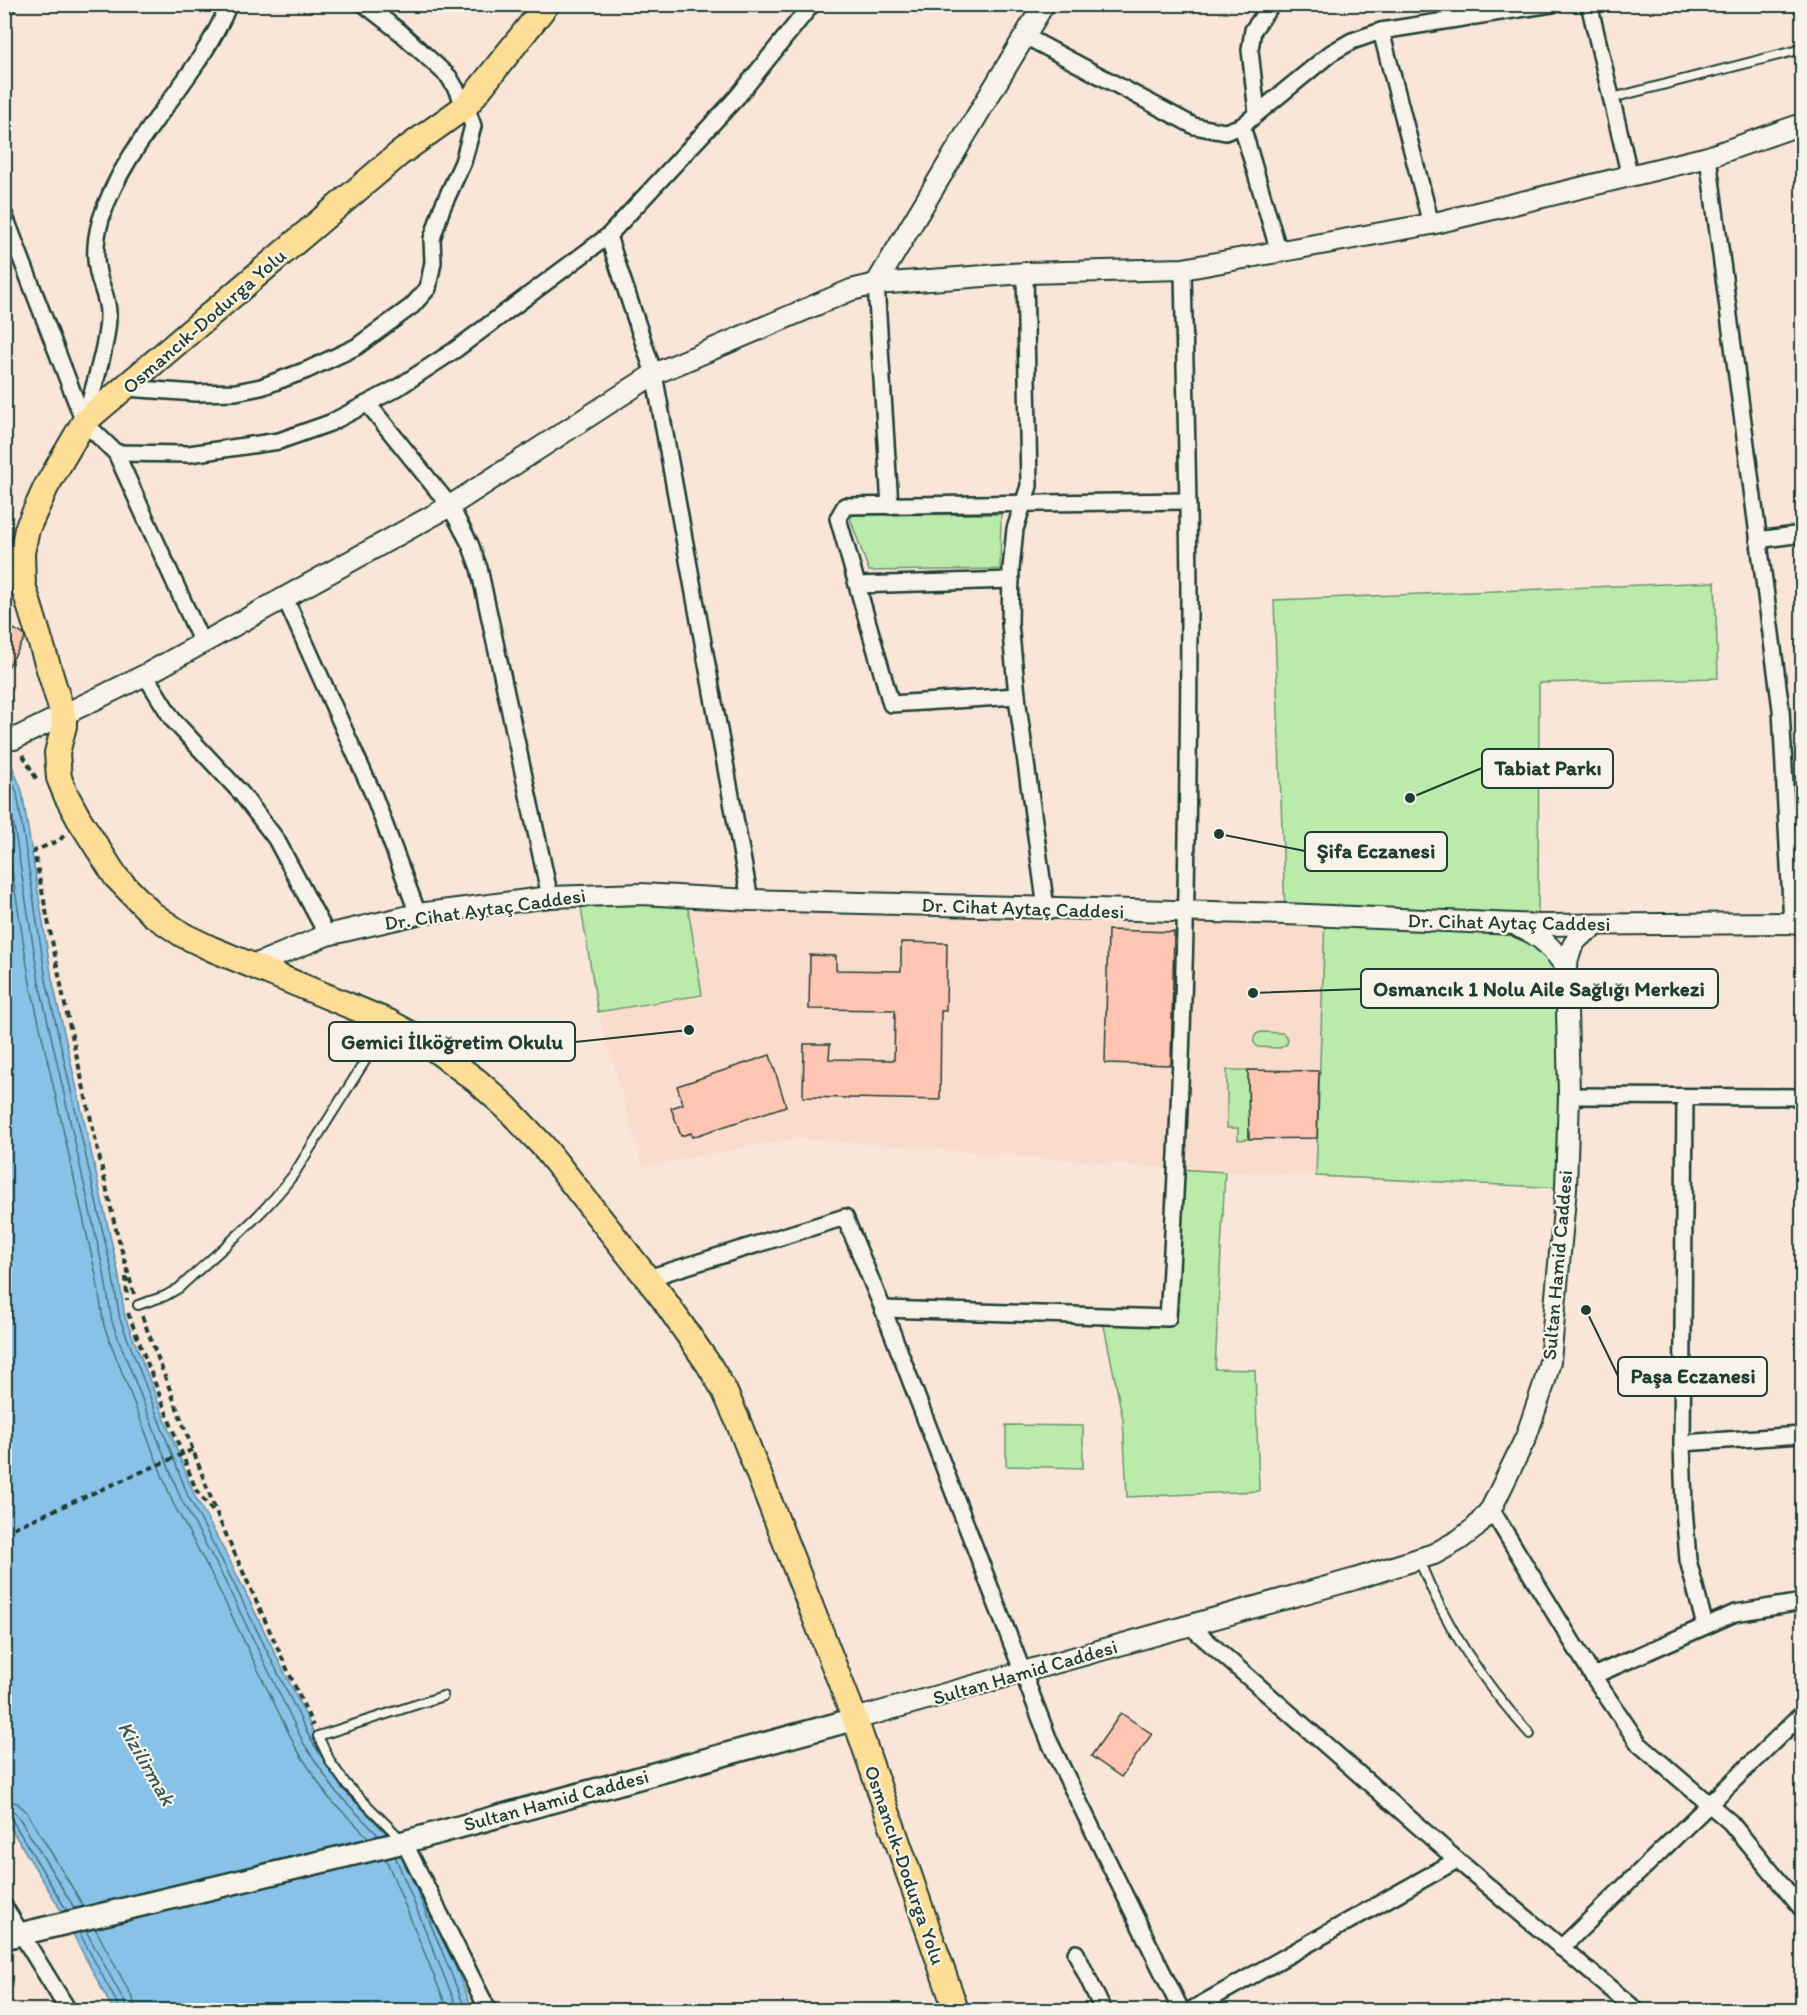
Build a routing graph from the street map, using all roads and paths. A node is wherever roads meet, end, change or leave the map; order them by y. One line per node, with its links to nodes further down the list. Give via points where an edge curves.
1 (8, 4): 10 (street)
2 (229, 4): 31 (street, via 203,54 129,158 100,221 96,261 106,299 107,330)
3 (364, 4): 15 (street, via 449,77)
4 (547, 4): 15 (main road, Osmancık-Dodurga Yolu)
5 (812, 4): 23 (street, via 738,96)
6 (1044, 4): 12 (street)
7 (1272, 4): 16 (street, via 1253,30 1250,50)
8 (1552, 4): 11 (street)
9 (1589, 4): 14 (street)
10 (4, 7)
11 (1381, 31): 16 (street, via 1331,53); 22 (street)
12 (1025, 36): 18 (street, via 1194,126 1225,132); 27 (street)
13 (1803, 49): 14 (lane)
14 (1612, 98): 20 (street)
15 (466, 106): 29 (main road, Osmancık-Dodurga Yolu, via 399,154); 29 (street, via 473,126 432,239 434,262 428,288 412,306 356,347 261,387 206,393)
16 (1257, 113): 18 (street)
17 (1803, 124): 19 (street)
18 (1242, 126): 24 (street)
19 (1708, 157): 20 (street); 38 (street)
20 (1630, 177): 22 (street)
21 (4, 214): 31 (street)
22 (1431, 224): 24 (street)
23 (608, 236): 28 (street); 30 (street, via 454,350)
24 (1279, 252): 25 (street)
25 (1183, 268): 26 (street); 33 (street)
26 (1025, 273): 27 (street); 34 (street, via 1029,486)
27 (876, 284): 28 (street, via 828,298); 36 (street)
28 (654, 374): 35 (street); 50 (street)
29 (126, 388): 31 (main road, Osmancık-Dodurga Yolu)
30 (368, 404): 32 (street, via 279,441 189,454); 35 (street)
31 (84, 422): 32 (street); 39 (main road, Osmancık-Dodurga Yolu, via 27,529)
32 (116, 453): 43 (street)
33 (1187, 501): 34 (street); 52 (street)
34 (1023, 504): 36 (street); 40 (street, via 1015,529)
35 (450, 506): 42 (street); 49 (street, via 470,544 486,592)
36 (890, 506): 41 (street, via 845,506 838,518)
37 (1803, 534): 38 (street)
38 (1758, 540): 54 (street, via 1781,709)
39 (14, 580): 46 (main road, Osmancık-Dodurga Yolu)
40 (1011, 580): 41 (street); 45 (street, via 1010,624)
41 (857, 585): 45 (street, via 891,705)
42 (285, 598): 43 (street); 53 (street, via 374,796)
43 (202, 643): 44 (street)
44 (145, 675): 46 (street); 57 (street, via 173,720 242,793 276,839)
45 (1017, 696): 51 (street)
46 (63, 714): 47 (street); 58 (main road, Osmancık-Dodurga Yolu, via 57,753 59,778 79,819 116,877 138,902 169,926 196,942)
47 (14, 739)
48 (60, 840): 64 (path, via 34,851 64,1005)
49 (550, 897): 50 (street, Dr. Cihat Aytaç Caddesi, via 641,894); 53 (street, Dr. Cihat Aytaç Caddesi)
50 (750, 900): 51 (street, Dr. Cihat Aytaç Caddesi)
51 (1046, 908): 52 (street, Dr. Cihat Aytaç Caddesi)
52 (1186, 912): 55 (street, Dr. Cihat Aytaç Caddesi); 67 (street, via 1168,1318)
53 (418, 914): 57 (street, Dr. Cihat Aytaç Caddesi)
54 (1798, 923): 56 (street, Dr. Cihat Aytaç Caddesi)
55 (1512, 924): 56 (street, Dr. Cihat Aytaç Caddesi); 59 (street, via 1537,934)
56 (1598, 924): 59 (street, Sultan Hamid Caddesi, via 1574,942)
57 (327, 934): 58 (street, Dr. Cihat Aytaç Caddesi)
58 (254, 965): 60 (main road, Osmancık-Dodurga Yolu)
59 (1566, 967): 61 (street, Sultan Hamid Caddesi)
60 (389, 1022): 65 (main road, Osmancık-Dodurga Yolu, via 452,1061 506,1107 543,1146); 66 (lane, via 281,1191 179,1288)
61 (1569, 1096): 63 (street); 71 (street, Sultan Hamid Caddesi, via 1566,1188 1550,1361 1526,1437)
62 (1803, 1097): 63 (street)
63 (1685, 1098): 69 (street)
64 (126, 1270): 66 (path); 72 (path, via 129,1318 196,1490)
65 (648, 1278): 67 (street, via 846,1217); 82 (main road, Osmancık-Dodurga Yolu, via 724,1390)
66 (138, 1305): 70 (path)
67 (884, 1309): 78 (street)
68 (1803, 1435): 69 (street)
69 (1682, 1443): 77 (street, via 1688,1560)
70 (194, 1449): 72 (path); 73 (path, bridge)
71 (1491, 1509): 74 (street, Sultan Hamid Caddesi, via 1460,1540); 79 (street)
72 (219, 1519): 84 (path)
73 (4, 1532)
74 (1419, 1560): 76 (street, Sultan Hamid Caddesi); 83 (lane, via 1464,1651)
75 (1803, 1602): 77 (street, via 1735,1613)
76 (1190, 1626): 78 (street, Sultan Hamid Caddesi); 87 (street)
77 (1705, 1626): 79 (street)
78 (1023, 1672): 82 (street, Sultan Hamid Caddesi); 97 (street, via 1050,1743)
79 (1593, 1676): 85 (street, via 1639,1744)
80 (443, 1695): 84 (lane)
81 (1803, 1714): 85 (street)
82 (855, 1719): 86 (main road, Sultan Hamid Caddesi); 95 (main road, Osmancık-Dodurga Yolu)
83 (1530, 1734)
84 (318, 1736): 86 (lane, via 346,1784)
85 (1709, 1805): 89 (street, via 1730,1822); 91 (street)
86 (404, 1842): 90 (main road, Sultan Hamid Caddesi); 94 (street)
87 (1457, 1860): 91 (street); 98 (street)
88 (4, 1906): 90 (street)
89 (1803, 1909)
90 (13, 1936): 93 (street)
91 (1561, 1948): 99 (street)
92 (1076, 1953): 96 (street)
93 (68, 2010)
94 (488, 2010)
95 (956, 2010)
96 (1103, 2010)
97 (1180, 2010)
98 (1191, 2010)
99 (1636, 2010)

